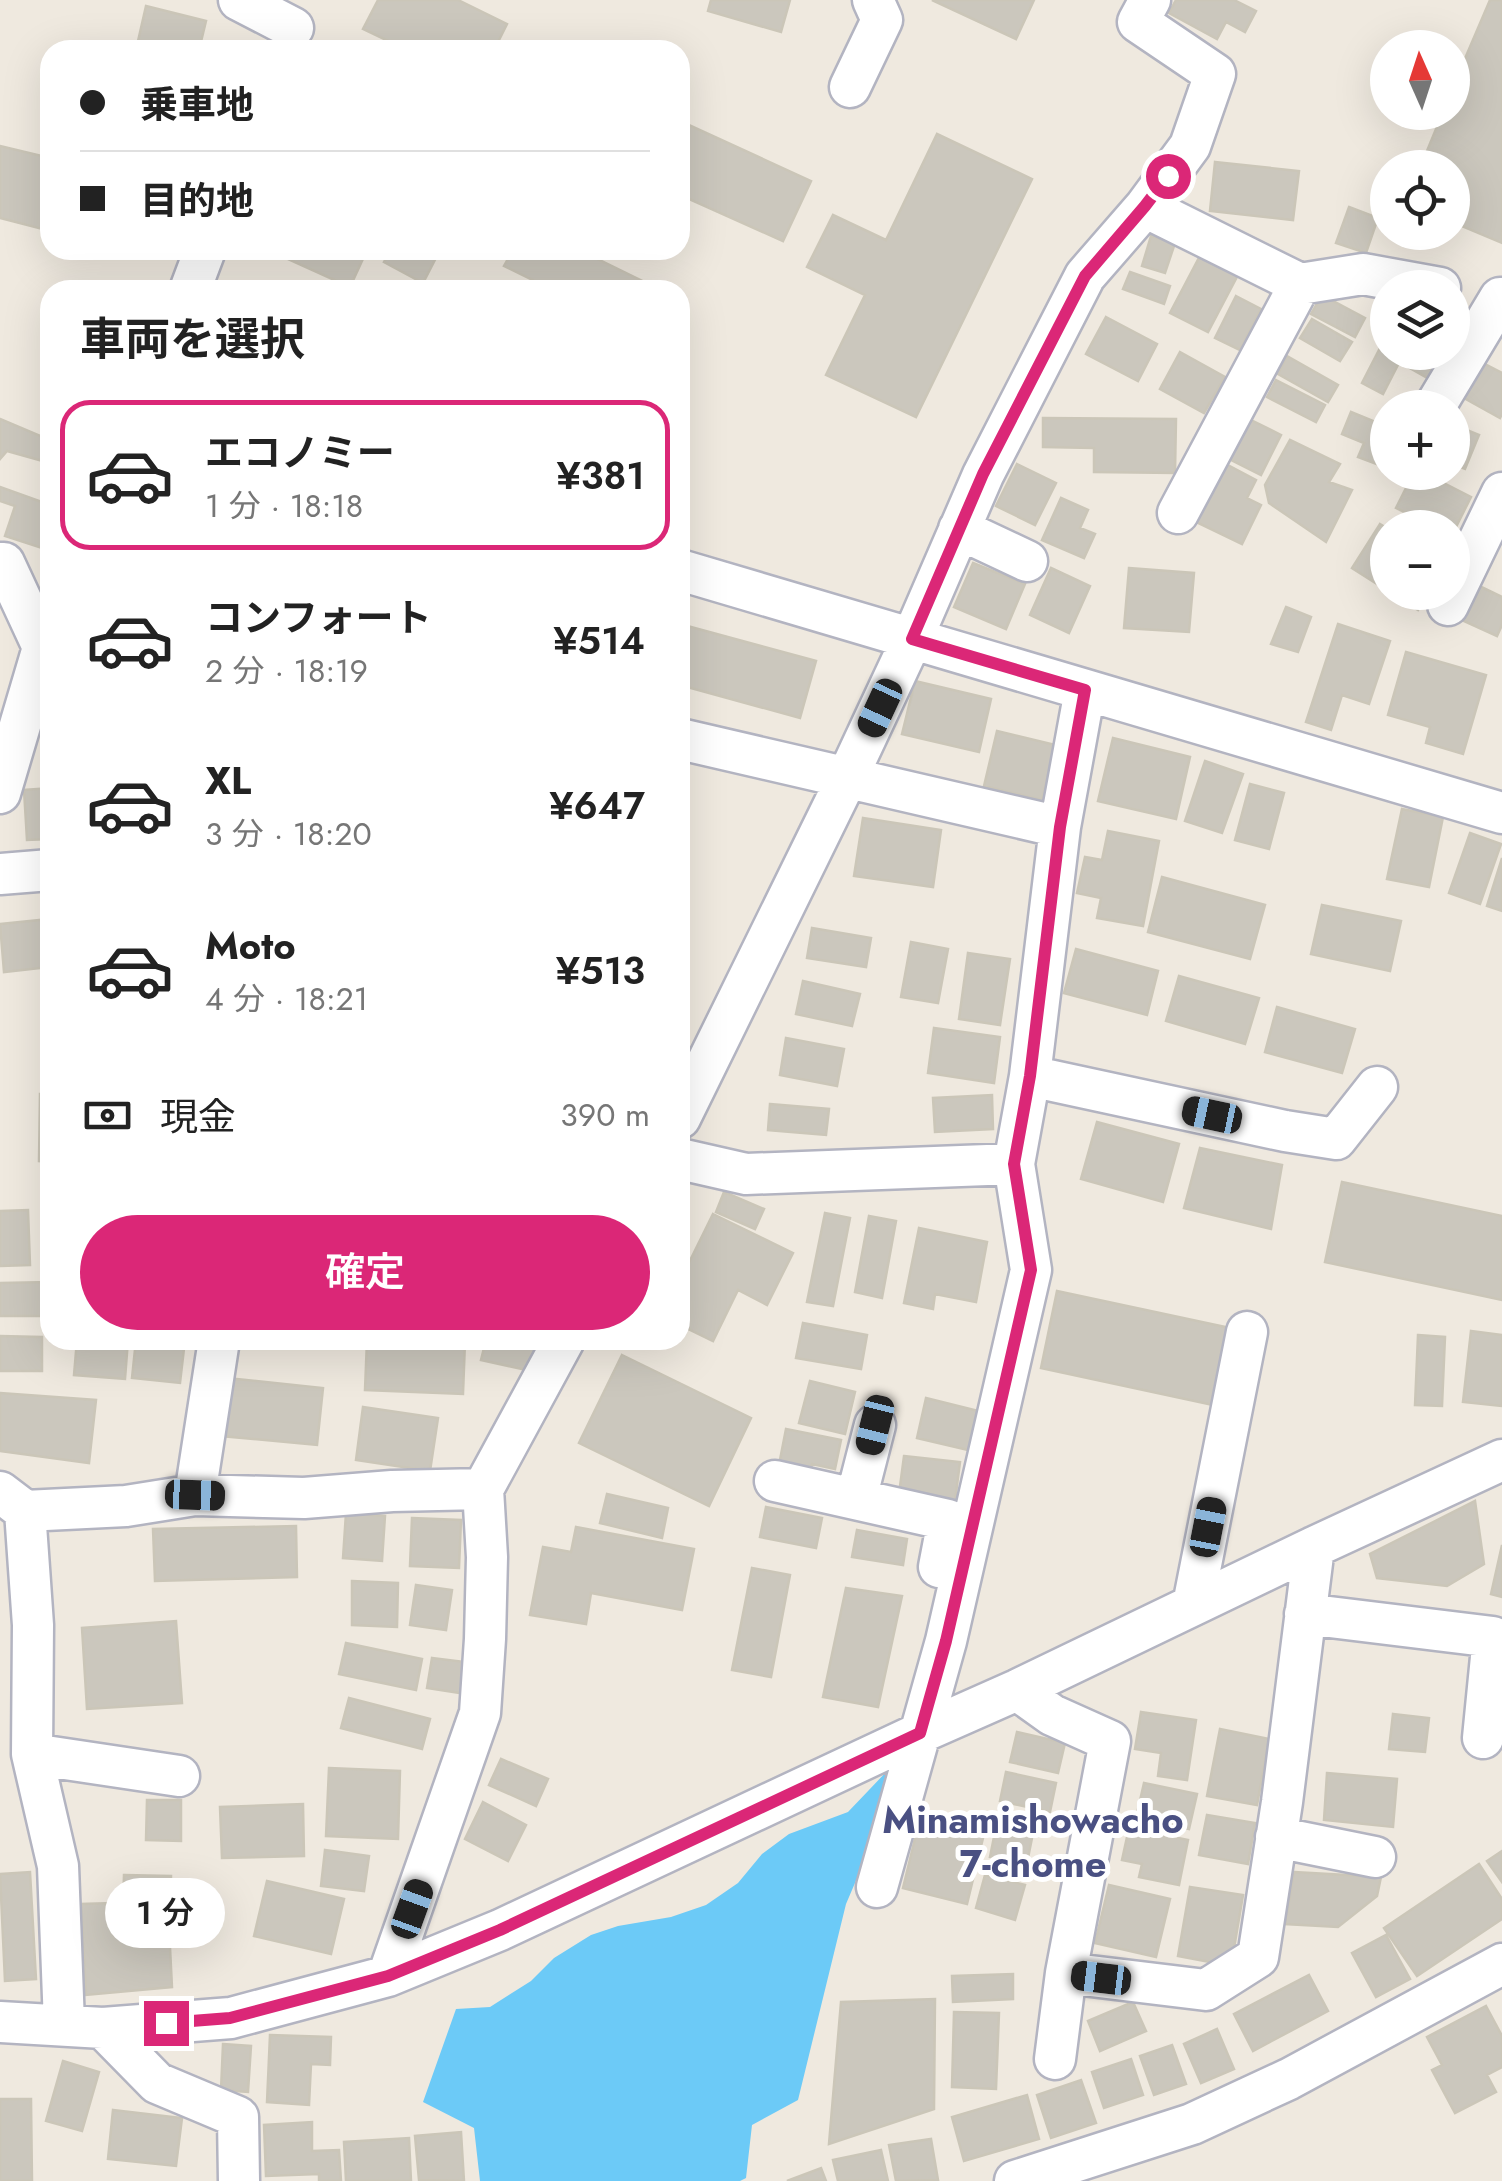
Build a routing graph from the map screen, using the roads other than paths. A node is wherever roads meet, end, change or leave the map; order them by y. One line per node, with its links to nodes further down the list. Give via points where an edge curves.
1 (239, 0): 4 (street)
2 (873, 0): 5 (street, via 882,20)
3 (1150, 0): 6 (street, via 1138,22 1215,74 1190,146)
4 (294, 26)
5 (850, 87)
6 (1145, 206): 8 (street); 14 (street, via 1085,276)
7 (1370, 275): 8 (street)
8 (1300, 284): 13 (street)
9 (1470, 293): 10 (street)
10 (1501, 298): 11 (street)
11 (1445, 390)
12 (1502, 492): 15 (street)
13 (1178, 513)
14 (960, 529): 16 (street); 20 (street)
15 (1470, 559)
16 (1026, 561)
17 (0, 563): 19 (street)
18 (690, 573): 20 (street)
19 (40, 631)
20 (912, 639): 22 (street); 24 (street)
21 (40, 666): 25 (street)
22 (1085, 690): 26 (street); 27 (street)
23 (690, 741): 24 (street)
24 (847, 778): 27 (street); 32 (street)
25 (0, 793)
26 (1502, 813)
27 (1060, 827): 30 (street)
28 (40, 871): 29 (street)
29 (0, 874)
30 (1030, 1076): 31 (street, via 1336,1139); 34 (street)
31 (1378, 1087)
32 (690, 1098)
33 (690, 1161): 34 (street, via 746,1174)
34 (1014, 1164): 49 (street, via 1031,1270 946,1641)
35 (1247, 1332): 46 (street)
36 (217, 1350): 42 (street)
37 (559, 1350): 41 (street)
38 (875, 1425): 43 (street)
39 (1502, 1460): 45 (street)
40 (775, 1481): 43 (street)
41 (483, 1489): 42 (street, via 304,1498); 58 (street, via 480,1713)
42 (195, 1495): 44 (street, via 126,1506)
43 (856, 1499): 49 (street, via 948,1520)
44 (12, 1502): 51 (street, via 33,1625)
45 (1314, 1547): 46 (street); 47 (street)
46 (1193, 1604): 48 (street)
47 (1305, 1614): 50 (street, via 1493,1637); 53 (street)
48 (1016, 1690): 49 (street); 57 (street, via 1052,1716 1110,1741)
49 (911, 1738): 55 (street); 58 (street)
50 (1483, 1738)
51 (32, 1754): 52 (street); 60 (street)
52 (179, 1776)
53 (1276, 1837): 54 (street); 57 (street, via 1258,1957 1206,1990)
54 (1375, 1857)
55 (877, 1887)
56 (1502, 1964): 63 (street, via 1192,2124)
57 (1066, 1974): 61 (street)
58 (388, 1976): 60 (street, via 230,2018)
59 (0, 2022): 60 (street)
60 (83, 2026): 62 (street, via 157,2083 238,2116)
61 (1054, 2059)
62 (239, 2181)
63 (1015, 2181)

